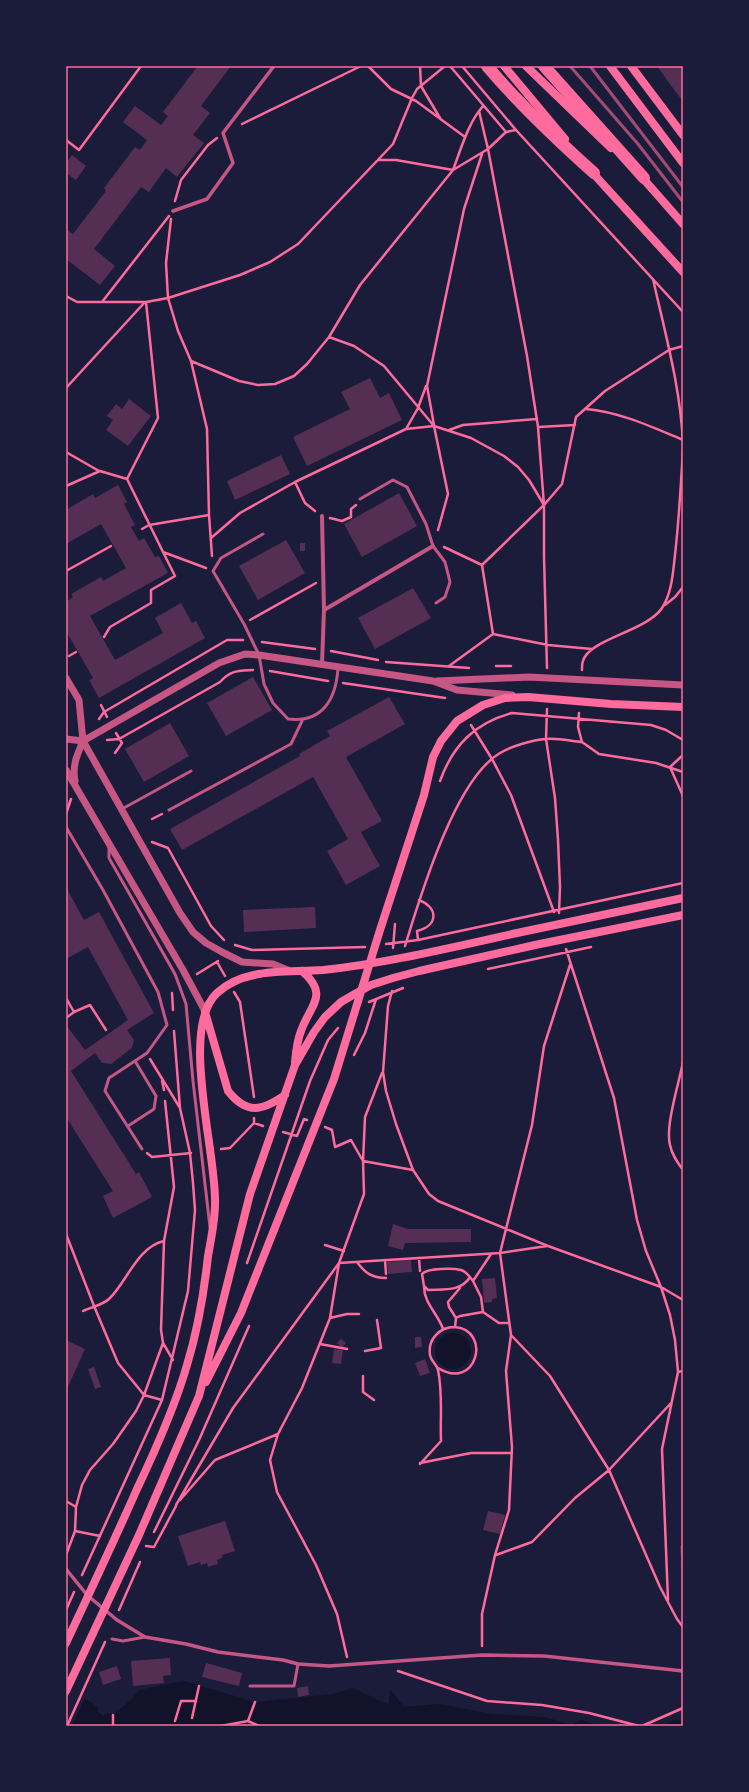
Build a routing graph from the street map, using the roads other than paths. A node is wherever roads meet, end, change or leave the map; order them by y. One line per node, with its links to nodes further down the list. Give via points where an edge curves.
1 (274, 66): 12 (street, via 223,133 233,164 207,198)
2 (487, 66): 10 (highway, via 508,91)
3 (504, 66): 10 (main road)
4 (526, 66): 11 (main road)
5 (544, 66): 11 (highway)
6 (610, 66): 9 (main road)
7 (631, 66): 8 (main road)
8 (683, 135)
9 (683, 163)
10 (594, 173): 14 (main road)
11 (644, 178): 13 (main road)
12 (172, 211)
13 (683, 224)
14 (683, 272)
15 (360, 498): 18 (lane, via 393,480 406,487 426,524)
16 (322, 516): 20 (street)
17 (262, 534): 21 (lane, via 221,558 213,571)
18 (433, 546): 19 (lane, via 445,562 450,582 446,597); 20 (street)
19 (436, 603)
20 (324, 610): 22 (street)
21 (260, 654): 22 (street); 29 (lane, via 264,684 273,703 288,719); 31 (street, via 245,654 219,663)
22 (322, 664): 23 (street)
23 (338, 666): 25 (street); 29 (lane, via 334,694 323,710)
24 (66, 678): 31 (street, via 79,700)
25 (433, 681): 26 (street, via 529,677); 27 (street, via 457,690)
26 (683, 685)
27 (528, 697): 28 (main road); 50 (main road, via 505,698 483,704 451,727 433,757 424,795 334,1079 242,1313)
28 (683, 707)
29 (302, 720): 36 (lane, via 291,744)
30 (66, 739): 31 (street)
31 (83, 741): 34 (street, via 73,771); 35 (street)
32 (66, 770): 34 (street)
33 (191, 771): 35 (lane)
34 (76, 786): 38 (street)
35 (122, 809): 41 (street, via 193,932 206,943 242,962 273,964)
36 (169, 810)
37 (66, 827): 44 (lane, via 158,992 167,1025 147,1054)
38 (109, 842): 43 (street); 49 (lane, via 109,858 175,974 186,1004)
39 (683, 898): 42 (main road, via 414,956)
40 (683, 915): 45 (main road, via 418,970 371,985 341,1002 314,1032)
41 (290, 971): 42 (main road); 43 (main road, via 253,975 237,980 216,994)
42 (302, 971): 45 (main road, via 312,979 317,998 301,1031 296,1047)
43 (205, 1011): 46 (main road, via 228,1091 235,1100 254,1109 266,1106); 49 (main road, via 200,1043 200,1072 215,1183 216,1208)
44 (135, 1061): 47 (lane, via 156,1096 154,1109); 47 (lane, via 109,1078 105,1091)
45 (295, 1065): 46 (main road)
46 (284, 1095): 50 (main road, via 250,1194)
47 (128, 1126): 48 (lane)
48 (142, 1149)
49 (211, 1237): 54 (main road, via 202,1304 187,1366 150,1461)
50 (199, 1396): 58 (main road, via 139,1535)
51 (66, 1569): 52 (street, via 87,1595 117,1620)
52 (145, 1637): 53 (lane); 55 (street, via 218,1652)
53 (112, 1639)
54 (66, 1643)
55 (298, 1664): 56 (street, via 329,1666 482,1655 544,1656); 57 (lane, via 294,1686)
56 (683, 1671)
57 (250, 1686)
58 (66, 1691)

